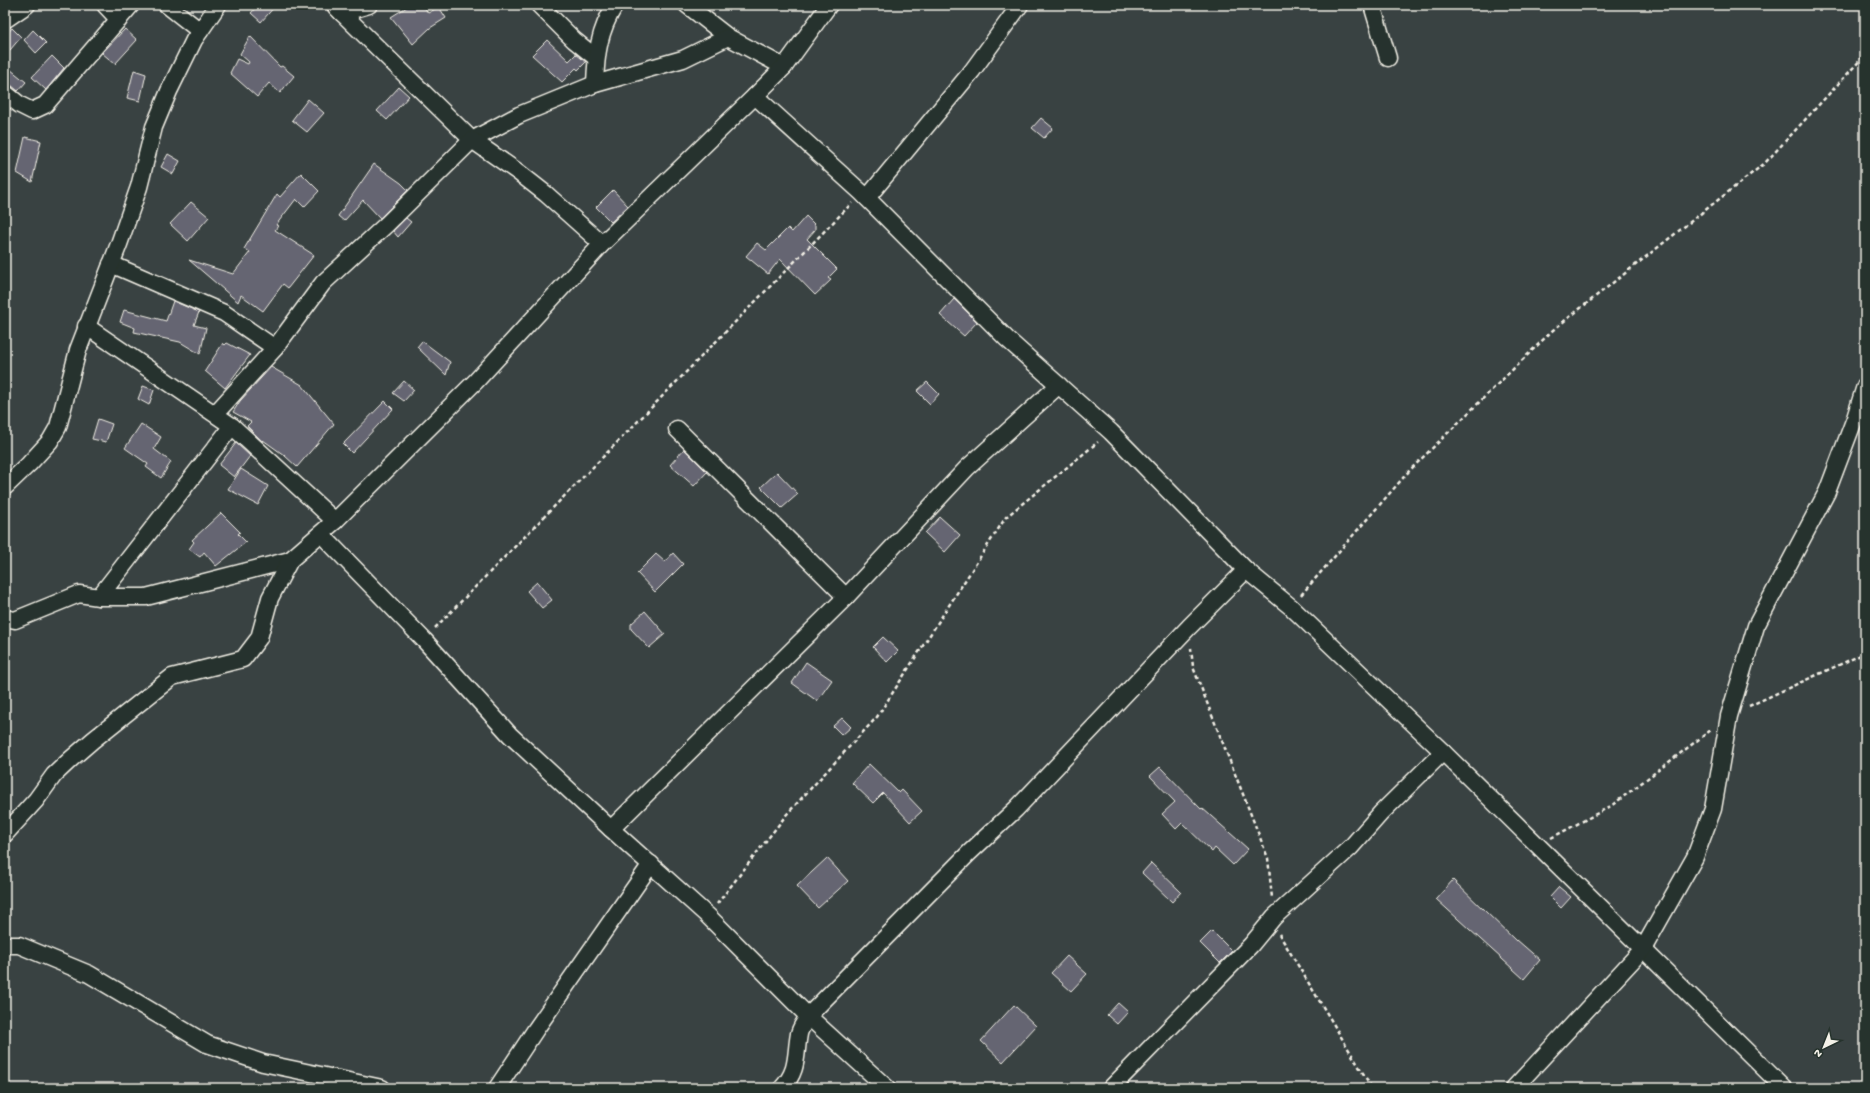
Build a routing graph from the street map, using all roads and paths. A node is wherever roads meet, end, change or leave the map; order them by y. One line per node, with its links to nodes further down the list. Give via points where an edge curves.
1 (105, 5): 13 (street)
2 (131, 5): 13 (street)
3 (167, 5): 14 (street)
4 (218, 5): 14 (street)
5 (369, 5): 12 (street)
6 (539, 5): 17 (street, via 574,40)
7 (615, 5): 17 (street, via 605,22)
8 (686, 5): 15 (street)
9 (829, 5): 19 (street)
10 (1020, 5): 24 (street, via 972,71)
11 (1372, 5): 18 (street)
12 (338, 9): 23 (street)
13 (119, 20): 21 (street, via 45,105 32,111)
14 (200, 31): 26 (street, via 169,91 154,127 139,187)
15 (728, 37): 19 (street); 20 (street, via 682,59)
16 (1865, 55): 42 (path, via 1765,163 1553,330 1410,470)
17 (596, 57): 20 (street)
18 (1388, 58)
19 (784, 66): 22 (street)
20 (595, 84): 23 (street, via 519,115)
21 (5, 93)
22 (755, 96): 24 (street); 25 (street)
23 (472, 140): 25 (street, via 546,194); 28 (street, via 323,283)
24 (865, 195): 29 (street, via 1007,339); 45 (path)
25 (602, 244): 36 (street, via 476,381)
26 (111, 264): 27 (street); 28 (street, via 224,313)
27 (86, 326): 31 (street); 35 (street, via 58,427 50,441)
28 (275, 348): 31 (street)
29 (1059, 385): 34 (street); 41 (street, via 962,472)
30 (1865, 386): 47 (street, via 1827,492 1756,626)
31 (216, 414): 32 (street)
32 (232, 426): 36 (street); 40 (street)
33 (677, 429): 41 (street)
34 (1111, 432): 39 (street); 53 (path, via 1006,517 878,717 786,814)
35 (5, 486)
36 (335, 522): 37 (street)
37 (322, 535): 38 (street); 45 (street)
38 (290, 560): 40 (street, via 146,597); 50 (street, via 270,598 259,638 243,659 172,677 93,740 54,775 36,800)
39 (1246, 570): 42 (street); 44 (street)
40 (99, 597): 43 (street, via 79,594 15,620)
41 (846, 597): 49 (street)
42 (1291, 607): 48 (street)
43 (5, 618)
44 (1189, 627): 54 (path, via 1193,667 1268,858); 57 (street, via 1016,809)
45 (424, 640): 49 (street, via 510,735)
46 (1865, 653): 47 (path)
47 (1729, 716): 51 (path, via 1611,806); 56 (street, via 1713,808 1695,857)
48 (1443, 752): 51 (street); 54 (street, via 1381,813 1351,847)
49 (611, 829): 52 (street)
50 (5, 834)
51 (1539, 845): 56 (street)
52 (651, 864): 53 (street); 59 (street)
53 (708, 916): 57 (street)
54 (1274, 917): 62 (street, via 1251,945); 63 (path, via 1276,930)
55 (5, 945): 58 (street, via 19,945 89,974 207,1044 262,1063)
56 (1643, 949): 64 (street); 65 (street)
57 (808, 1016): 60 (street, via 800,1032 797,1063); 61 (street)
58 (382, 1088)
59 (497, 1088)
60 (782, 1088)
61 (888, 1088)
62 (1111, 1088)
63 (1372, 1088)
64 (1514, 1088)
65 (1784, 1088)

